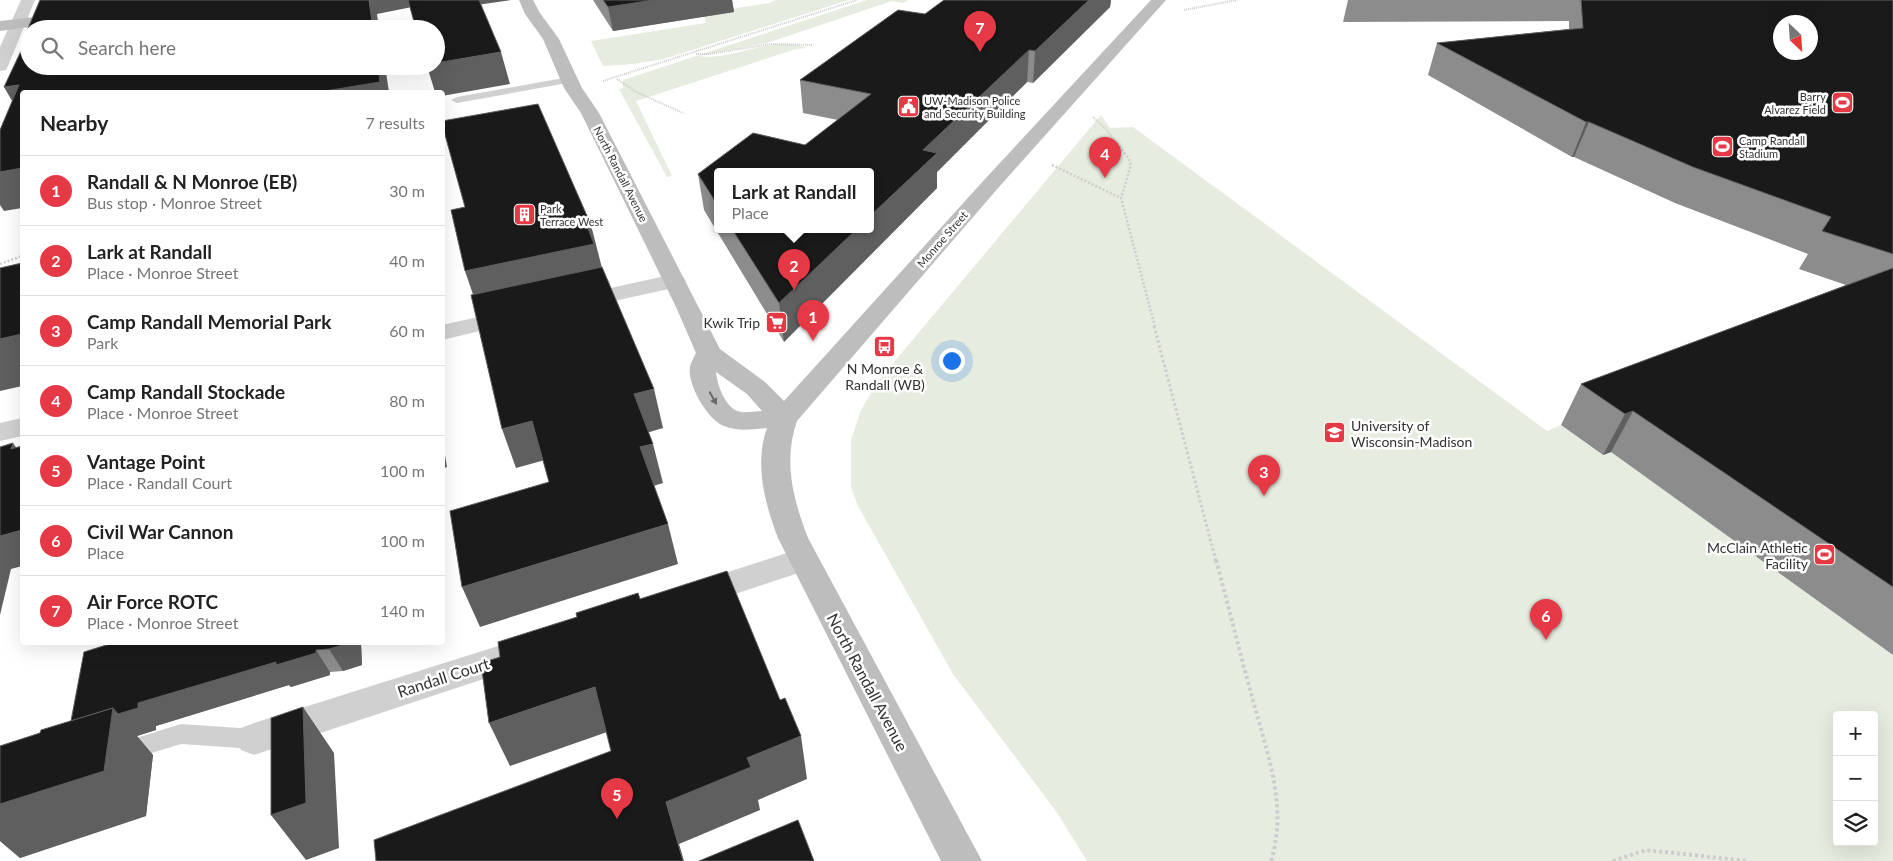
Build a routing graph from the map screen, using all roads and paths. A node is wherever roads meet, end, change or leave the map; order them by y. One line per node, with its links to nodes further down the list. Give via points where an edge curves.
1 (28, 0): 8 (street)
2 (526, 0): 16 (main road, North Randall Avenue, via 551,39)
3 (858, 0): 13 (path)
4 (1160, 0): 28 (main road, Monroe Street, via 992,183)
5 (1237, 0): 6 (path)
6 (1184, 10)
7 (86, 15): 9 (main road)
8 (20, 20)
9 (49, 20)
10 (19, 24): 11 (main road); 14 (street)
11 (0, 26)
12 (812, 46): 13 (path, via 778,44 709,54)
13 (693, 53): 15 (path)
14 (0, 66)
15 (617, 78): 17 (path); 19 (path, via 636,92)
16 (569, 80): 18 (lane); 25 (main road, North Randall Avenue, via 590,113)
17 (608, 80)
18 (457, 100)
19 (683, 114)
20 (1093, 117): 22 (path, via 1108,130 1129,159 1131,165)
21 (1052, 165): 22 (path)
22 (1121, 198): 38 (path, via 1274,782 1278,832)
23 (20, 257): 24 (path)
24 (0, 264)
25 (674, 280): 26 (street); 27 (main road, North Randall Avenue)
26 (445, 331)
27 (709, 353): 28 (main road, North Randall Avenue, via 756,388); 28 (main road, one-way to 28, via 703,368 704,382 715,403 727,416 734,421)
28 (784, 418): 31 (main road, Monroe Street, via 776,438 776,474)
29 (20, 427): 30 (street)
30 (0, 432)
31 (781, 501): 32 (main road, North Randall Avenue)
32 (803, 560): 33 (street); 37 (main road, North Randall Avenue)
33 (668, 604)
34 (542, 646): 35 (street, Randall Court)
35 (254, 739): 36 (lane, via 181,734)
36 (105, 757)
37 (962, 861)
38 (1271, 861)
39 (1612, 861): 40 (path, via 1646,850)
40 (1747, 861)

